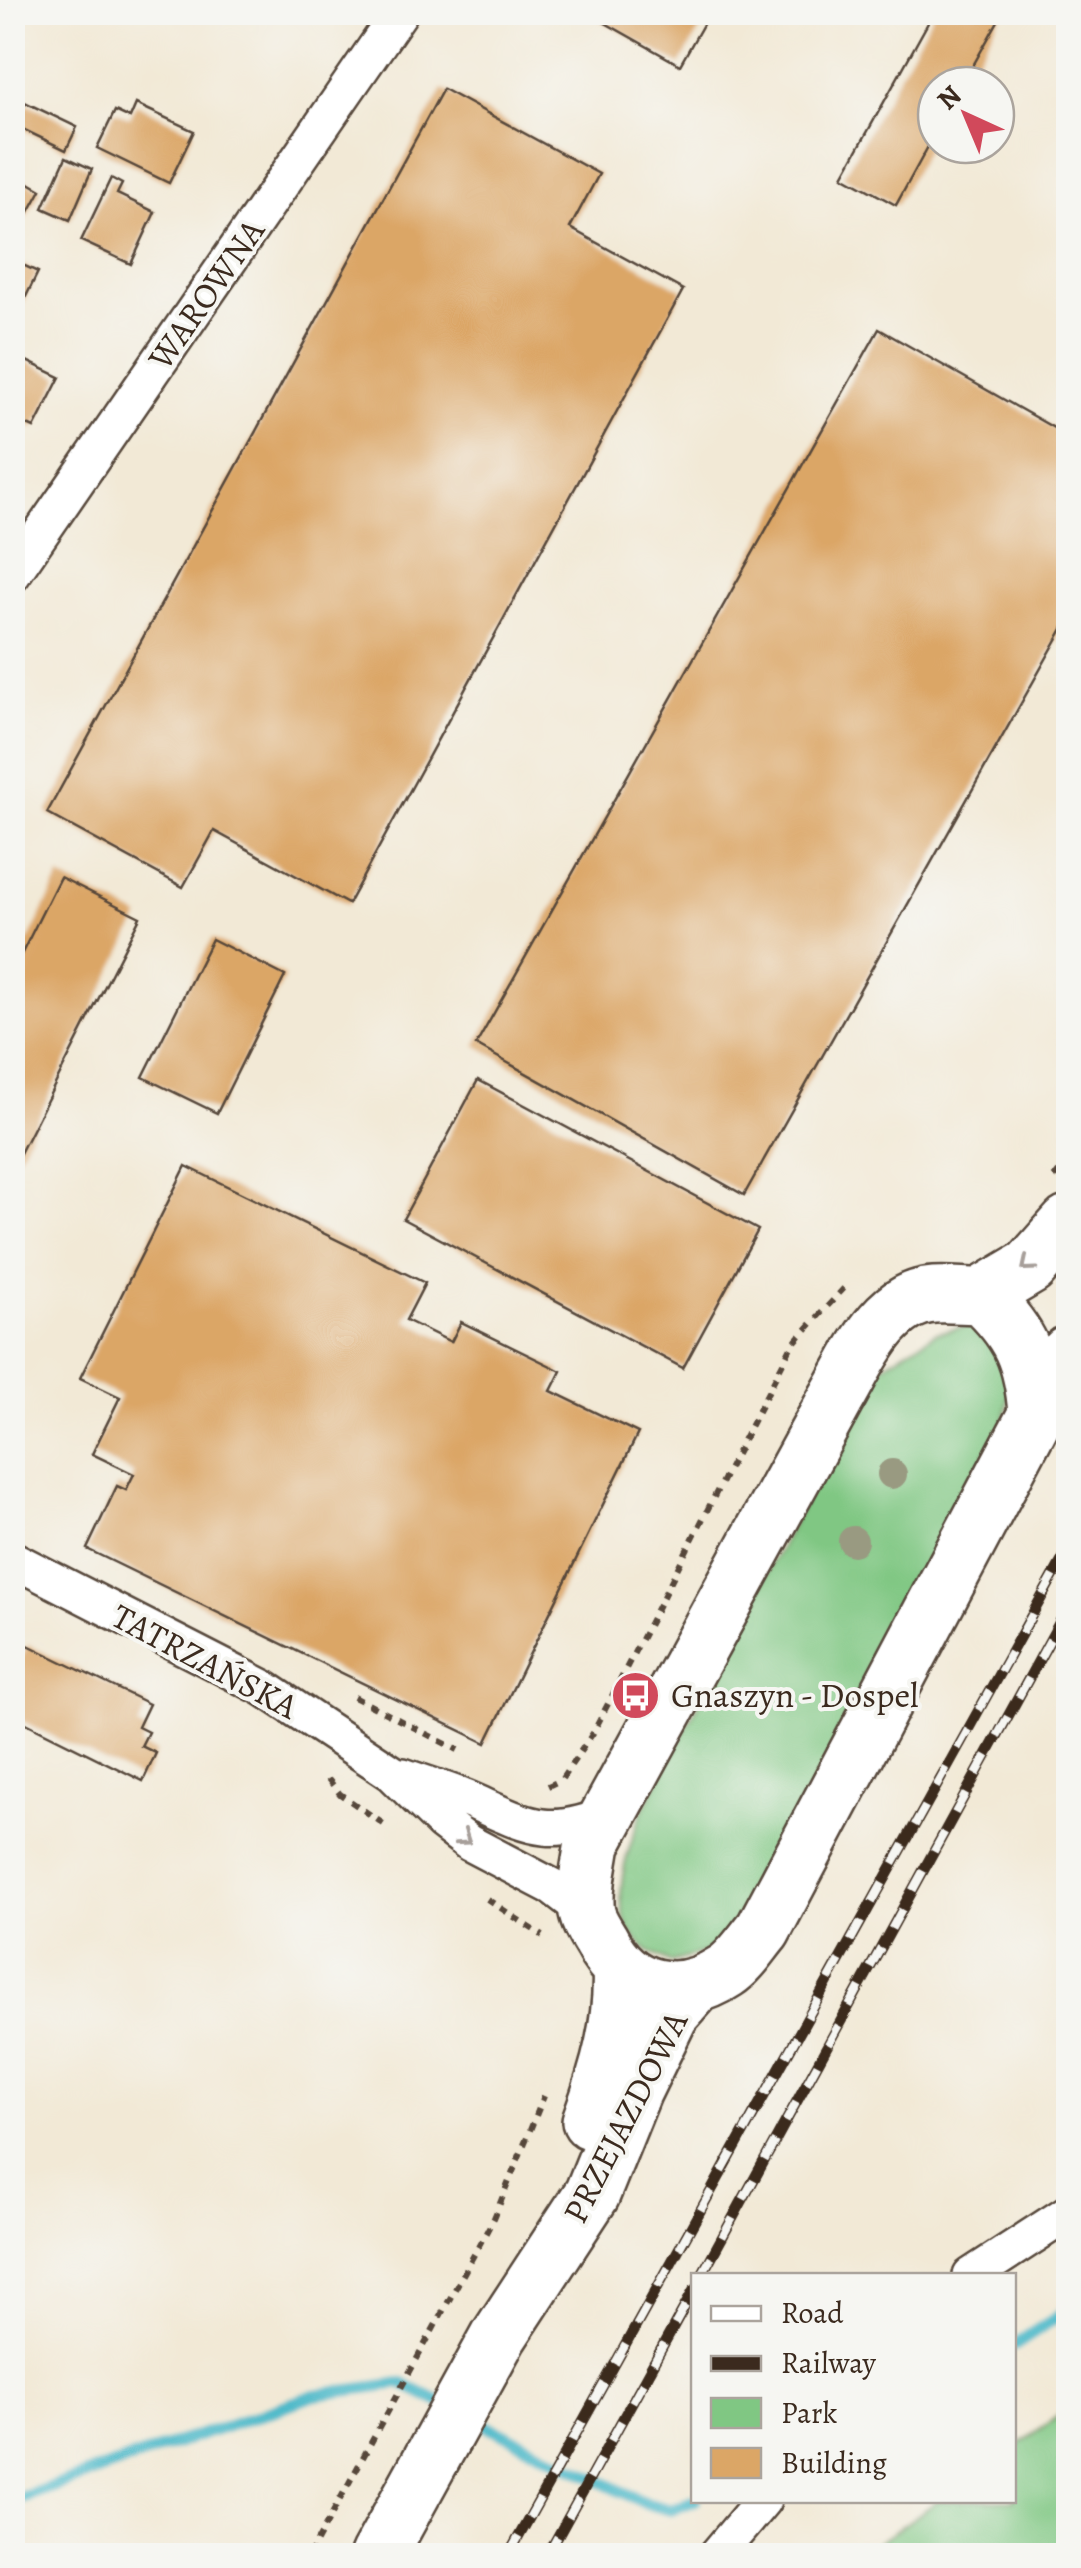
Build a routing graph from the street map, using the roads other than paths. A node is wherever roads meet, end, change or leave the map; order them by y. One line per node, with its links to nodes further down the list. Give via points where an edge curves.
1 (400, 12): 2 (street, WAROWNA)
2 (12, 575)
3 (1068, 1224): 4 (main road, one-way to 4, via 1030,1267)
4 (980, 1296): 6 (main road, via 1021,1345 1033,1374); 9 (main road, via 930,1294 900,1307 878,1328)
5 (1068, 1354): 6 (main road, PRZEJAZDOWA)
6 (1036, 1413): 12 (main road, PRZEJAZDOWA, via 763,1930 729,1969)
7 (12, 1559): 8 (street, TATRZAŃSKA, via 264,1688)
8 (392, 1773): 9 (street, TATRZAŃSKA, via 522,1824 567,1828); 10 (street, TATRZAŃSKA, one-way to 10, via 469,1843 553,1887)
9 (611, 1813): 10 (main road, via 593,1842)
10 (567, 1926): 11 (main road, via 604,1948)
11 (620, 1968): 12 (main road, via 665,1991); 15 (main road, PRZEJAZDOWA, via 618,2026 596,2102)
12 (695, 1987): 15 (main road, PRZEJAZDOWA, via 671,2014 592,2194)
13 (1068, 2213): 14 (street)
14 (976, 2273)
15 (511, 2317): 17 (main road, PRZEJAZDOWA)
16 (760, 2503): 18 (street)
17 (378, 2556)
18 (716, 2556)

